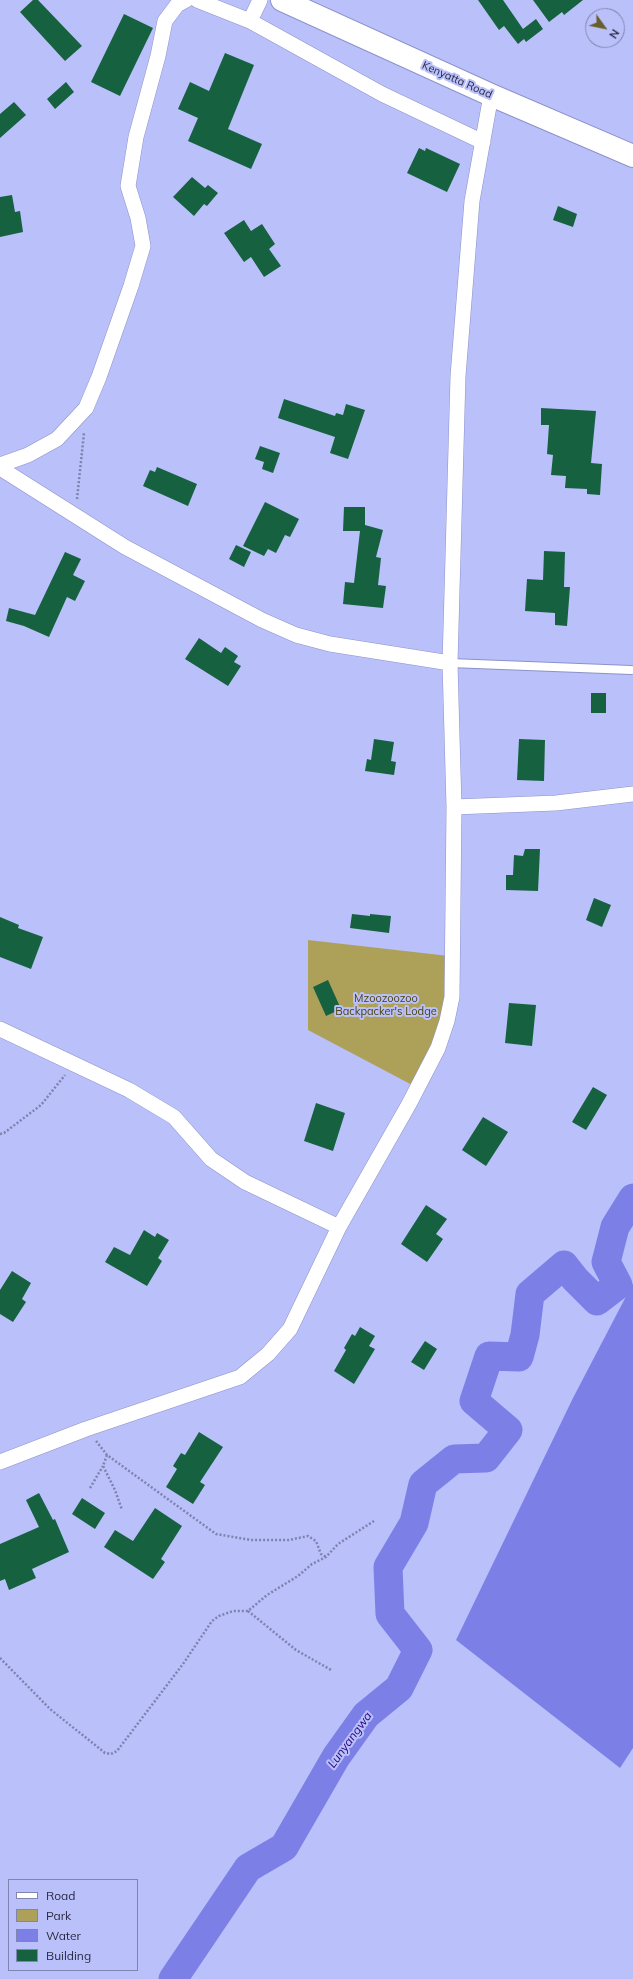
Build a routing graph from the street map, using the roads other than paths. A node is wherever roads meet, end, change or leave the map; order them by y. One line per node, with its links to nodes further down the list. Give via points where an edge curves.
1 (186, 0): 9 (street, via 177,5 166,20 136,137 128,186 138,218 142,246 131,286 86,408 57,439)
2 (197, 0): 5 (street)
3 (260, 0): 5 (street)
4 (282, 0): 6 (street, Kenyatta Road)
5 (250, 21): 7 (street, via 382,94)
6 (491, 96): 7 (street); 8 (street, Kenyatta Road)
7 (483, 142): 10 (street, via 472,201 458,376)
8 (633, 156)
9 (0, 467): 10 (street, via 124,547 262,620 296,635 330,644)
10 (450, 663): 11 (lane); 13 (street)
11 (631, 670)
12 (633, 794): 13 (street, via 556,803)
13 (454, 807): 15 (street, via 452,997 447,1021 438,1048 409,1104)
14 (0, 1029): 15 (street, via 129,1090 174,1117 211,1159 245,1182)
15 (339, 1227): 16 (street, via 290,1329 268,1354 240,1377 86,1429)
16 (0, 1462)

